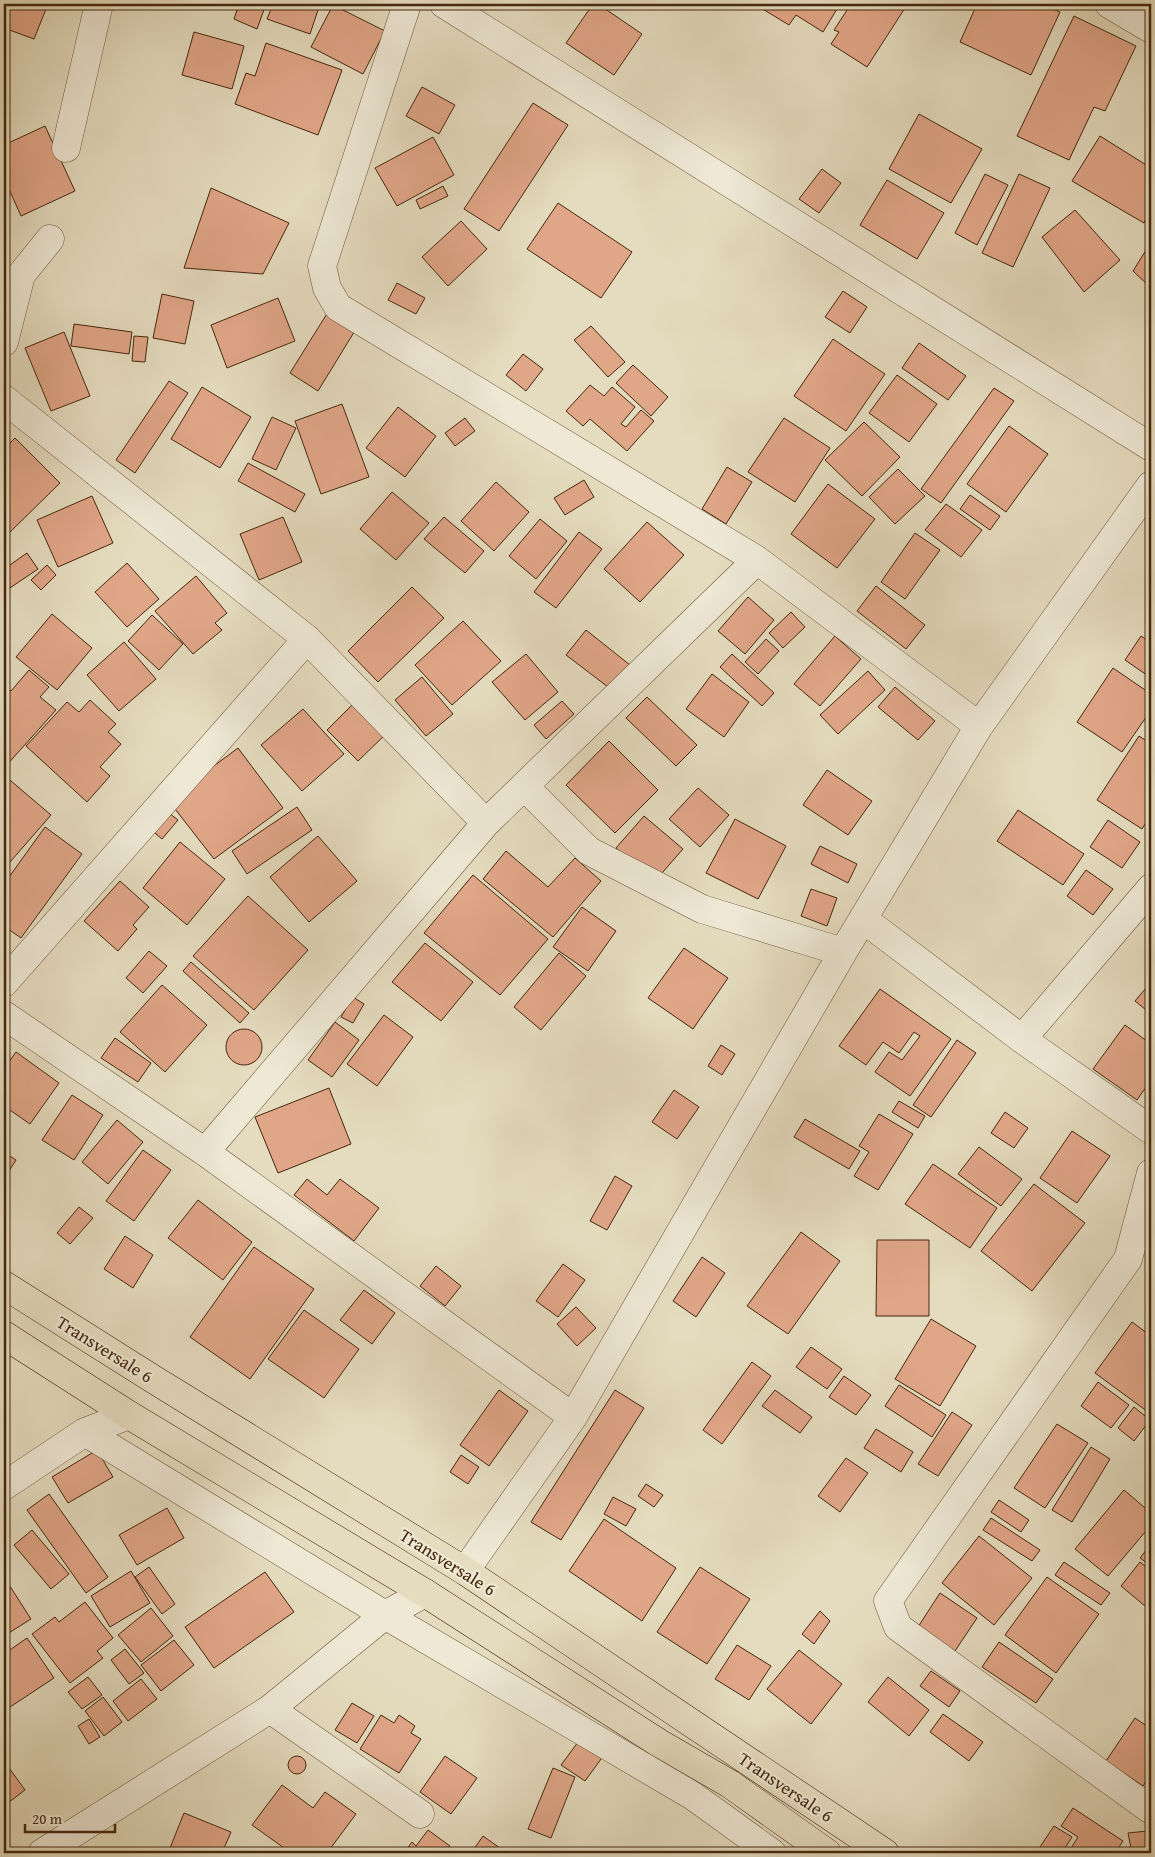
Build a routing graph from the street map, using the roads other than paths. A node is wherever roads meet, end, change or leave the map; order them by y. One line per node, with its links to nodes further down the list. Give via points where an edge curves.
1 (99, 4): 6 (street)
2 (407, 4): 12 (street, via 322,266 327,288 338,307)
3 (444, 4): 10 (street)
4 (1109, 4): 5 (street)
5 (1151, 29)
6 (66, 148)
7 (50, 239): 8 (street, via 21,275)
8 (4, 342)
9 (4, 399): 13 (street)
10 (1151, 447)
11 (1151, 484): 14 (street)
12 (757, 560): 14 (street); 15 (street)
13 (307, 639): 16 (street); 20 (street)
14 (979, 726): 18 (street)
15 (524, 786): 16 (street); 19 (street, via 589,851 702,909)
16 (486, 822): 24 (street)
17 (1151, 888): 22 (street)
18 (863, 919): 19 (street); 22 (street)
19 (843, 952): 29 (street)
20 (4, 983)
21 (4, 1015): 24 (street)
22 (1022, 1038): 23 (street)
23 (1151, 1130)
24 (205, 1152): 29 (street)
25 (1151, 1172): 40 (street, via 1128,1259 888,1601 898,1627)
26 (4, 1285): 32 (main road, Transversale 6)
27 (4, 1335): 28 (main road, Transversale 6)
28 (129, 1415): 30 (street); 33 (main road, Transversale 6)
29 (573, 1417): 32 (street)
30 (85, 1432): 31 (street); 34 (street)
31 (4, 1486)
32 (465, 1572): 45 (main road, Transversale 6)
33 (425, 1593): 34 (street); 36 (main road, Transversale 6)
34 (385, 1615): 35 (street); 37 (street)
35 (270, 1709): 41 (street); 42 (street)
36 (659, 1743): 37 (street); 38 (main road, Transversale 6)
37 (642, 1765): 39 (street)
38 (708, 1772): 39 (street); 44 (main road, Transversale 6)
39 (694, 1796): 43 (street)
40 (1151, 1810)
41 (420, 1814)
42 (42, 1853)
43 (772, 1853)
44 (827, 1853)
45 (885, 1853)

